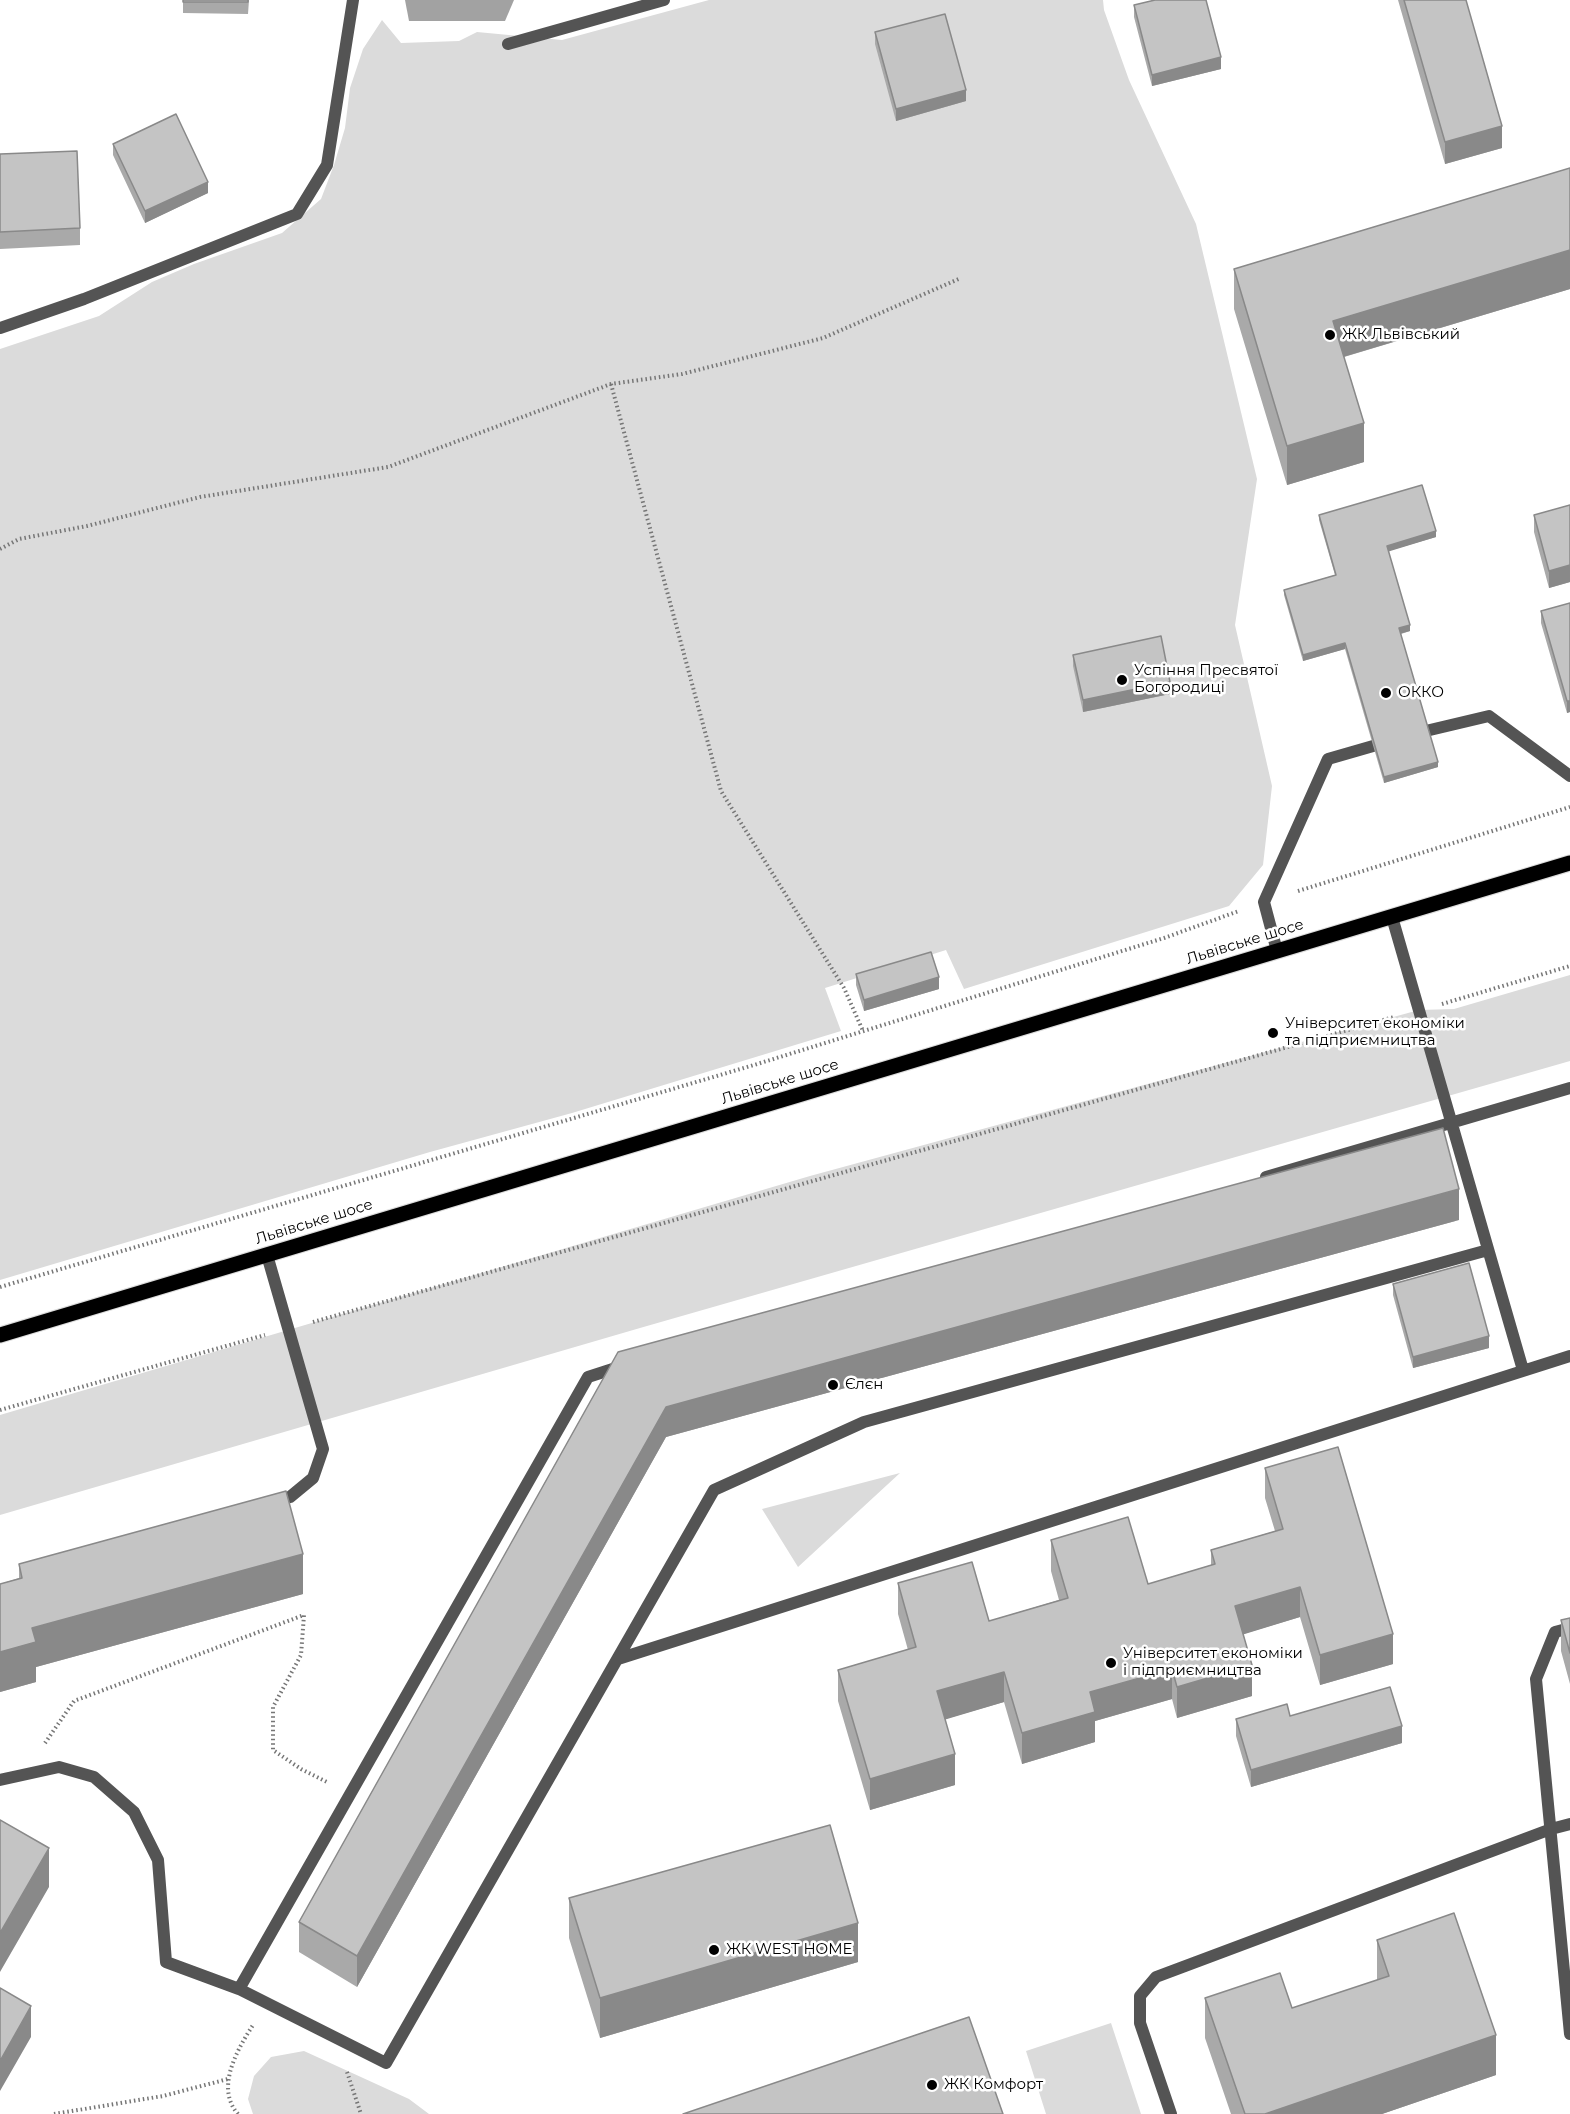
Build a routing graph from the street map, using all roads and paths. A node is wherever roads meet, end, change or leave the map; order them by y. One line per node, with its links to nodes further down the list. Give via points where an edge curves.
1 (353, 0): 5 (street, via 327,165 297,214 84,299)
2 (664, 0): 3 (street)
3 (508, 44)
4 (961, 278): 6 (path, via 823,338 682,374)
5 (0, 328)
6 (612, 384): 7 (path, via 388,467 200,497 87,526 19,538); 16 (path, via 721,791 844,988)
7 (0, 549)
8 (1570, 776): 11 (street, via 1489,716 1328,759)
9 (1570, 807): 11 (path)
10 (1570, 863): 12 (main road, Львівське шосе)
11 (1264, 902): 13 (street); 16 (path, via 1164,938)
12 (1392, 917): 13 (main road, Львівське шосе); 15 (street)
13 (1276, 951): 21 (main road, Львівське шосе)
14 (1570, 966): 15 (path)
15 (1419, 1010): 18 (street); 23 (path)
16 (863, 1031): 22 (path)
17 (1570, 1088): 18 (street)
18 (1452, 1122): 19 (street); 20 (street)
19 (1258, 1179)
20 (1488, 1250): 27 (street); 31 (street, via 864,1422 714,1490)
21 (267, 1255): 23 (street); 24 (main road, Львівське шосе)
22 (0, 1287)
23 (288, 1328): 28 (path); 29 (street, via 323,1449 313,1478 290,1497)
24 (0, 1335)
25 (1570, 1356): 27 (street)
26 (634, 1363): 37 (street, via 588,1377)
27 (1523, 1370): 31 (street)
28 (0, 1410)
29 (256, 1506)
30 (1570, 1628): 36 (street, via 1555,1632 1536,1678)
31 (618, 1659): 40 (street, via 386,2063)
32 (301, 1769): 33 (path, via 273,1750 273,1707 301,1655 304,1615 74,1701)
33 (23, 1776): 34 (street); 37 (street, via 59,1767 94,1777 134,1812 158,1860 166,1962)
34 (0, 1780)
35 (1570, 1824): 36 (street)
36 (1551, 1829): 39 (street); 45 (street, via 1156,1977 1140,1996 1140,2022)
37 (239, 1989): 38 (street)
38 (268, 2004): 40 (street); 41 (path, via 241,2043)
39 (1570, 2034)
40 (337, 2039): 44 (path)
41 (228, 2079): 42 (path, via 163,2096); 43 (path, via 230,2104)
42 (54, 2114)
43 (238, 2114)
44 (361, 2114)
45 (1171, 2114)

